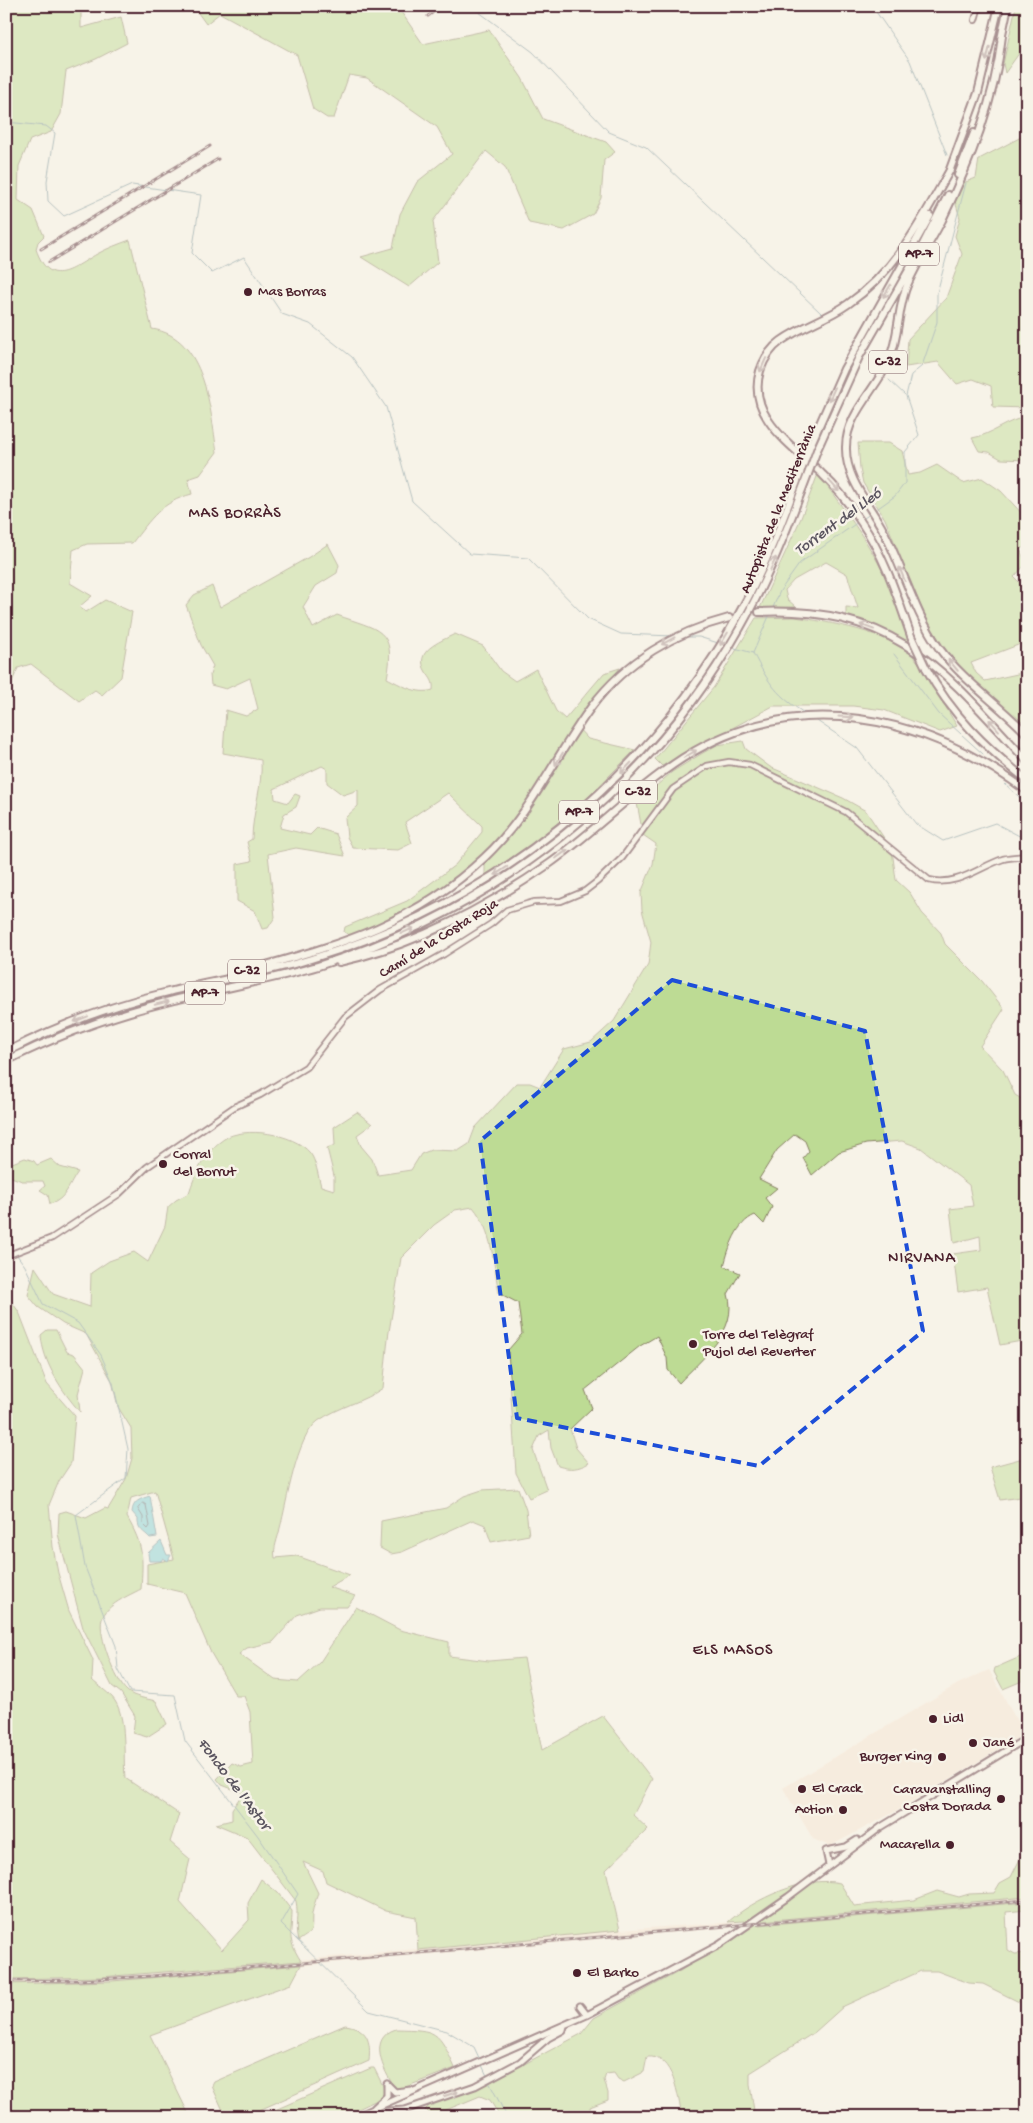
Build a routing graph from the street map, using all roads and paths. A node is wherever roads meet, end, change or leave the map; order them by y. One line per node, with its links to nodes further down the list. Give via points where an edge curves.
1 (979, 6): 4 (street)
2 (999, 6): 6 (highway, Autopista de la Mediterrània / AP-7, one-way to 6, via 978,93)
3 (1008, 6): 5 (highway, Autopista de la Mediterrània / AP-7)
4 (975, 20)
5 (1002, 36): 9 (highway, C-32, one-way to 5, via 961,674 932,636 889,541 851,475 846,447 852,422 880,379 895,345 902,299 908,283 972,152 998,68); 14 (highway, Autopista de la Mediterrània / AP-7, one-way to 5, bridge, via 374,946 466,902 533,859 614,791 683,714 729,647 769,573 817,450 859,357 928,237 959,173 986,97)
6 (950, 170): 11 (highway, one-way to 11, bridge, via 913,237 892,265 848,304 778,344 763,364 758,386 762,410 772,425 830,482 868,531 890,576 911,636 946,701 987,748); 15 (highway, Autopista de la Mediterrània / AP-7, one-way to 15, bridge, via 924,226 844,369 758,578 713,658 651,740 579,812 497,874 444,905 401,926 308,960)
7 (758, 612): 10 (highway, one-way to 7, via 954,682 924,656 897,640 858,623 829,616)
8 (729, 618): 15 (highway, C-32, one-way to 15, via 670,640 620,676 587,714 515,825 470,871 438,896 361,937)
9 (1027, 734)
10 (1027, 761)
11 (1027, 780)
12 (1027, 791): 14 (highway, C-32, one-way to 12, via 355,959 478,907 564,853 685,757 720,739 765,724 826,716 897,725 964,751)
13 (1027, 856): 18 (street, Camí de la Costa Roja, via 1005,859 955,879 929,880 856,817 750,766 729,762 707,766 673,789 622,858 585,891 561,901 527,904 507,910 444,954 374,994 346,1017 306,1067 234,1107 147,1166 119,1194 52,1238)
14 (296, 972): 17 (highway, Autopista de la Mediterrània / AP-7, one-way to 14, via 122,1014)
15 (207, 982): 16 (highway, Autopista de la Mediterrània / AP-7, one-way to 16, via 94,1014)
16 (6, 1052)
17 (6, 1061)
18 (6, 1256)
19 (1027, 1738): 20 (main road)
20 (863, 1839): 21 (main road); 21 (main road, via 826,1851)
21 (829, 1865): 23 (main road, via 719,1945)
22 (580, 2006): 23 (main road)
23 (587, 2015): 24 (main road)
24 (564, 2025): 25 (main road); 27 (main road, one-way to 24, via 382,2110 405,2110 475,2086 520,2062 548,2038 563,2030)
25 (421, 2088): 26 (main road); 26 (main road, via 395,2092 387,2084 387,2096)
26 (373, 2109): 27 (main road)
27 (358, 2116)

